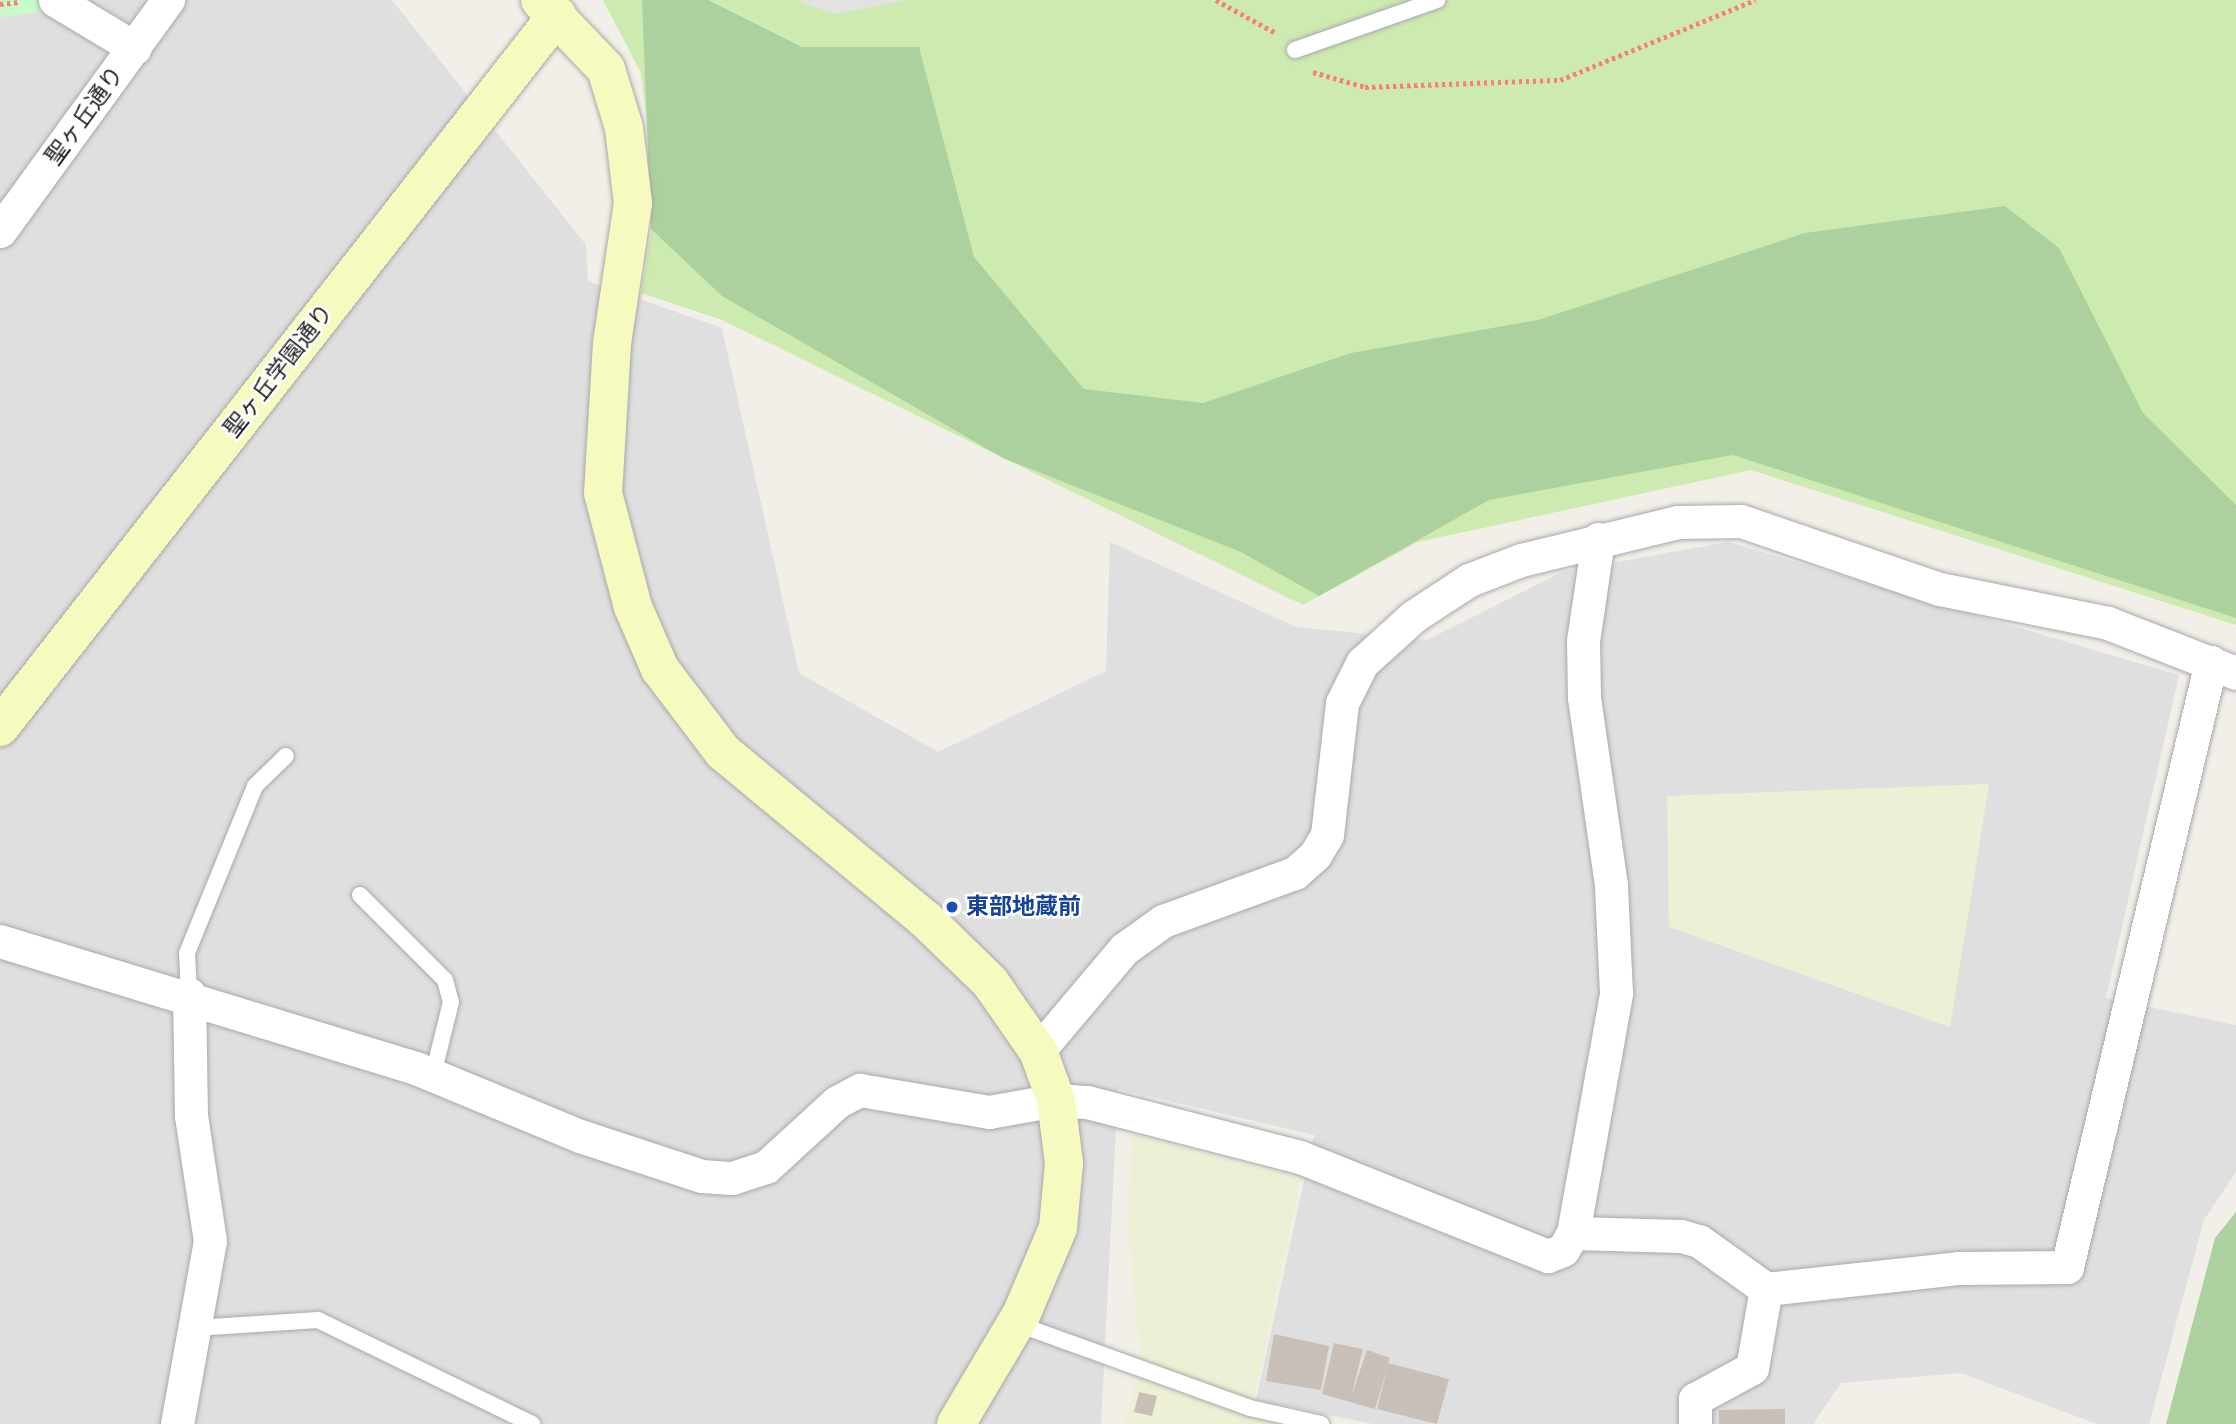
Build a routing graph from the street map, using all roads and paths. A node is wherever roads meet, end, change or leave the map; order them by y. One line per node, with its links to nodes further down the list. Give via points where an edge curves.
1 (55, 0): 7 (street)
2 (168, 0): 7 (street, 聖ヶ丘通り)
3 (1216, 0): 8 (path, via 1260,20)
4 (1437, 0): 8 (lane)
5 (1755, 0): 8 (path, via 1560,80 1365,88 1313,72)
6 (548, 8): 12 (main road, 聖ヶ丘学園通り); 17 (main road, via 606,69 624,128 633,203 612,342 603,493 633,607 660,668 723,752 925,919 990,982)
7 (135, 48): 9 (street, 聖ヶ丘通り)
8 (1295, 50)
9 (0, 231)
10 (1598, 539): 11 (street, via 1678,522 1766,526 1940,589 2082,617); 17 (street, via 1469,580 1385,639 1362,663 1342,703 1327,835 1315,855 1295,873 1206,901 1153,928 1124,949); 20 (street, via 1583,642 1584,697 1615,922 1616,993)
11 (2223, 668): 21 (street, via 2067,1267 1958,1268)
12 (0, 727)
13 (286, 755): 16 (lane, via 255,786 202,914 187,953)
14 (360, 895): 18 (lane, via 446,980 451,1002)
15 (0, 941): 16 (street)
16 (189, 994): 18 (street); 23 (street, via 191,1116 210,1241)
17 (1038, 1051): 19 (main road)
18 (433, 1075): 19 (street, via 678,1170 732,1178 783,1157 836,1102 860,1090 989,1112)
19 (1056, 1100): 20 (street, via 1087,1102 1300,1157 1548,1256 1563,1250); 22 (main road, via 1064,1163 1058,1228)
20 (1573, 1233): 21 (street, via 1681,1236 1699,1241)
21 (1766, 1289): 28 (street, via 1752,1368 1695,1399)
22 (1015, 1323): 26 (main road); 27 (lane, via 1250,1408)
23 (195, 1328): 24 (street); 25 (lane, via 318,1320)
24 (177, 1424)
25 (532, 1424)
26 (956, 1424)
27 (1321, 1424)
28 (1695, 1424)

